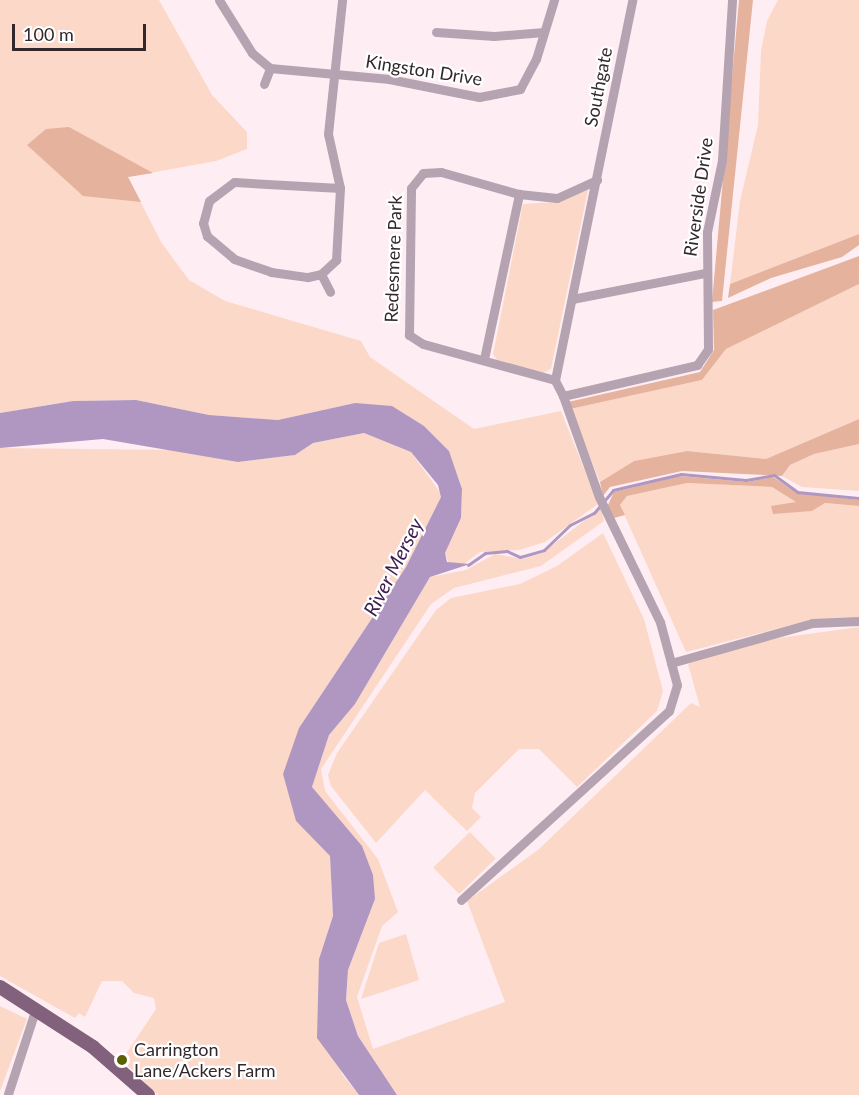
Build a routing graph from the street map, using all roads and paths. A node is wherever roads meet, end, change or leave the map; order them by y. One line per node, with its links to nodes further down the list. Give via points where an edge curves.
1 (219, 0): 8 (street, via 252,53)
2 (342, 0): 9 (street)
3 (554, 0): 7 (street, Kingston Drive)
4 (632, 0): 11 (street, Southgate)
5 (732, 0): 14 (street, Riverside Drive, via 722,160)
6 (436, 32): 7 (street, via 494,36)
7 (544, 32): 9 (street, Kingston Drive, via 528,78 512,94 478,97 388,79)
8 (270, 68): 9 (street, Kingston Drive); 10 (street)
9 (335, 76): 12 (street, via 328,134)
10 (264, 84)
11 (597, 180): 13 (street, Redesmere Park, via 556,198); 17 (street)
12 (340, 188): 15 (street, via 339,248); 15 (street, via 234,182 216,192 205,212 207,236 234,259 291,276)
13 (519, 194): 18 (street); 18 (street, Redesmere Park, via 430,172 417,176 411,188 406,329 423,344)
14 (705, 273): 17 (street); 20 (street, Riverside Drive, via 708,349 697,365)
15 (321, 274): 16 (street)
16 (330, 292)
17 (572, 299): 19 (street)
18 (484, 358): 19 (street, Redesmere Park)
19 (555, 380): 20 (street)
20 (563, 396): 22 (street, via 599,497 660,622)
21 (859, 621): 22 (street, via 812,623)
22 (671, 663): 23 (street, via 677,685 669,711)
23 (461, 900)
24 (0, 987): 25 (main road)
25 (36, 1008): 26 (street); 27 (main road)
26 (8, 1094)
27 (148, 1095)

